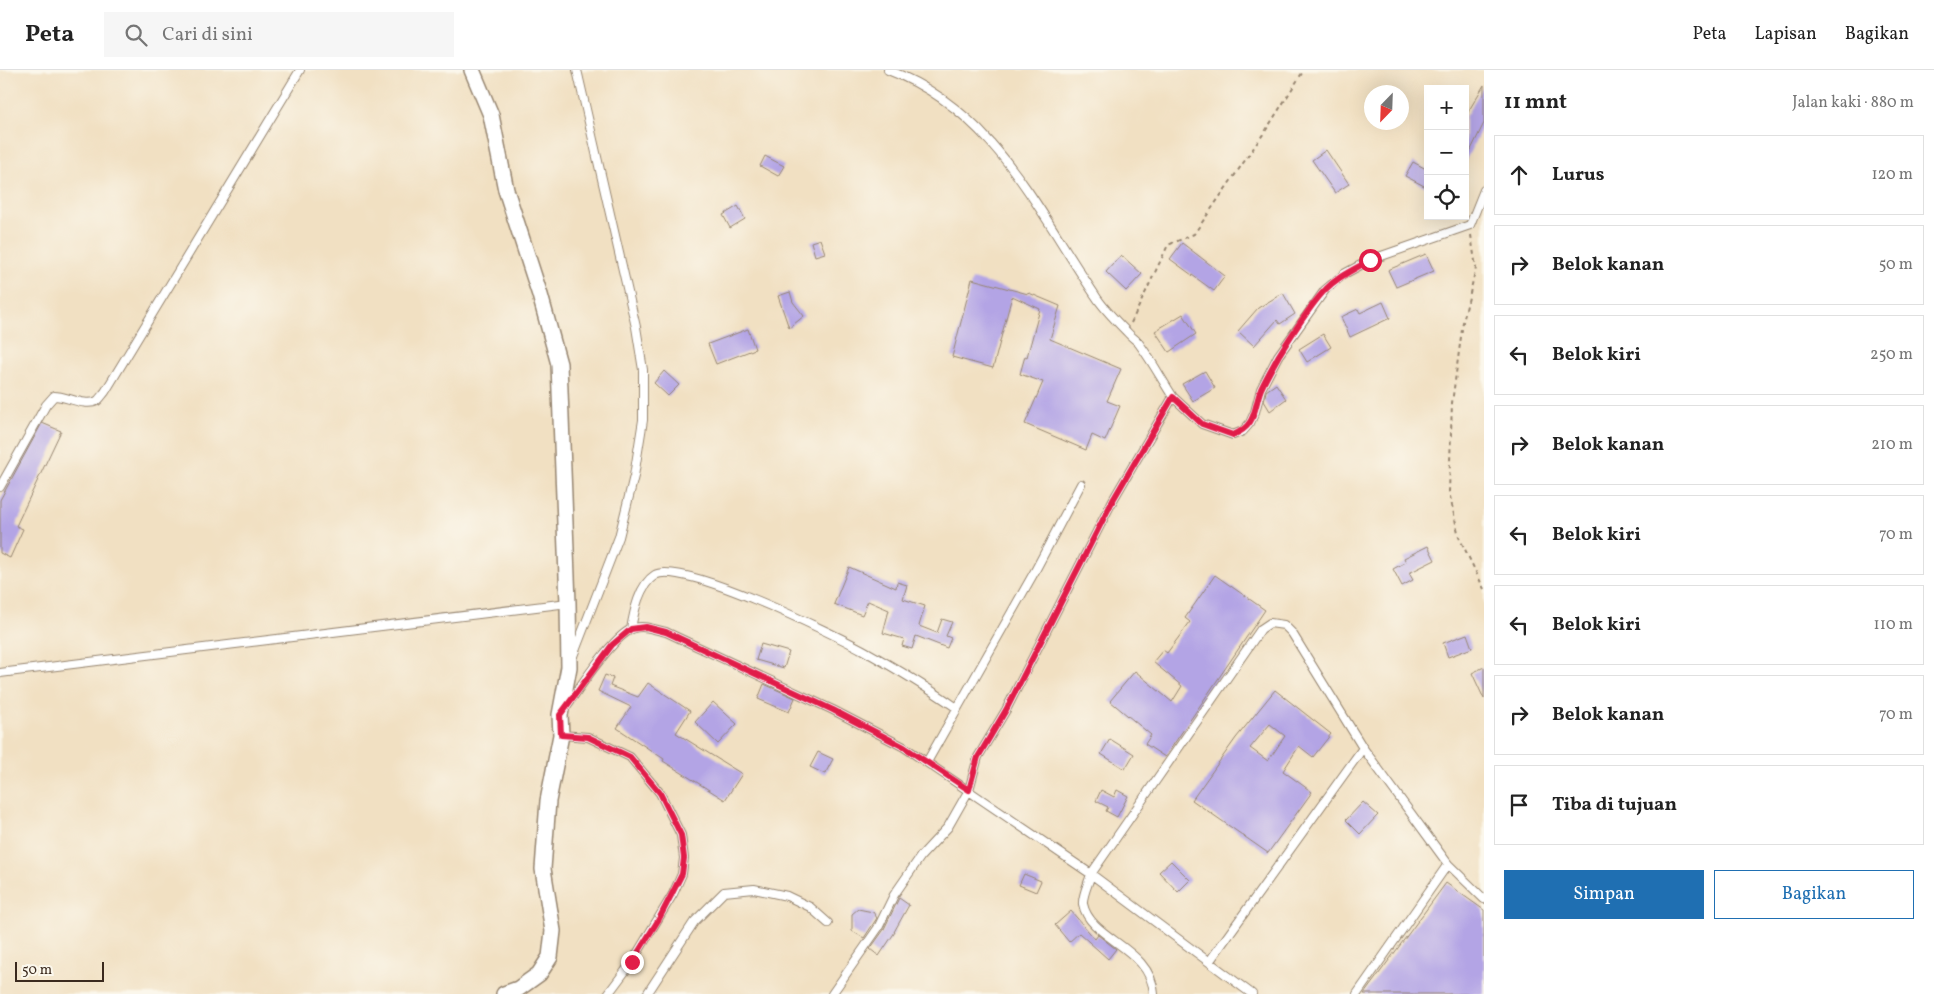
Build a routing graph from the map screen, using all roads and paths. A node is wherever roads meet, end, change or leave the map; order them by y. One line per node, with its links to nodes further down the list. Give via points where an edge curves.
1 (300, 70): 11 (lane, via 106,392 97,401 87,403 54,396)
2 (472, 70): 13 (street, via 492,115 506,190 559,364)
3 (578, 70): 15 (lane, via 636,327 643,370 643,420 620,538)
4 (888, 70): 8 (lane, via 904,76 957,110 993,144 1026,188 1096,297)
5 (1304, 70): 8 (path, via 1194,234 1168,245)
6 (1484, 190): 7 (lane)
7 (1470, 225): 9 (lane, via 1370,260 1344,274 1325,290 1278,356 1261,389 1250,423 1243,431 1233,435 1202,424); 12 (path, via 1476,268 1463,322 1452,403 1449,492 1459,537)
8 (1127, 332): 9 (lane, via 1140,344)
9 (1173, 397): 22 (lane, via 1113,500 1006,710 978,757)
10 (1081, 484): 17 (lane)
11 (0, 487)
12 (1484, 589)
13 (568, 603): 15 (street); 16 (lane)
14 (631, 629): 17 (lane, via 633,615 646,584 665,571 679,573 736,592 832,634 864,650); 18 (lane, via 612,645); 21 (lane, via 646,627 666,632 833,710)
15 (569, 667): 18 (street)
16 (0, 673)
17 (957, 708): 21 (lane)
18 (560, 715): 19 (street)
19 (561, 735): 28 (street, via 548,802 543,869 553,932 550,957 540,974); 29 (lane, via 588,737 630,757 660,793 681,835 682,874 673,894 632,962)
20 (1362, 748): 23 (lane); 24 (lane, via 1292,633 1284,625 1270,623 1262,629); 27 (lane)
21 (927, 762): 22 (lane)
22 (969, 790): 24 (lane); 31 (lane, via 948,827 921,856 894,895 878,928)
23 (1448, 864): 25 (lane); 34 (lane)
24 (1091, 874): 27 (lane); 32 (lane, via 1083,902 1089,920 1142,963 1153,982)
25 (1484, 899)
26 (828, 923): 30 (lane, via 810,907 787,896 754,889 724,892 694,922)
27 (1209, 962): 33 (lane)
28 (504, 994)
29 (608, 994)
30 (647, 994)
31 (832, 994)
32 (1154, 994)
33 (1252, 994)
34 (1357, 994)

